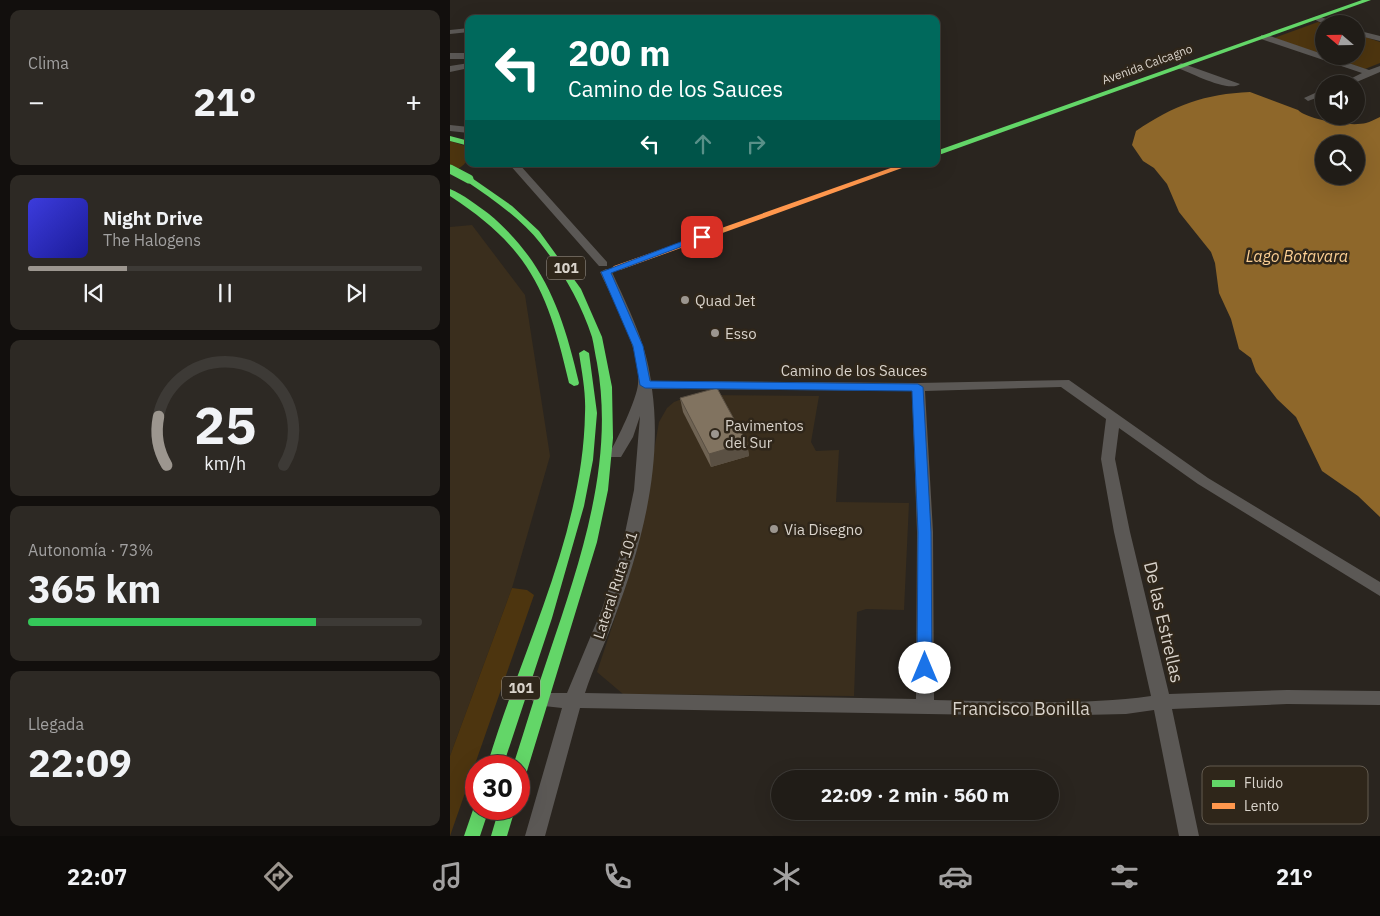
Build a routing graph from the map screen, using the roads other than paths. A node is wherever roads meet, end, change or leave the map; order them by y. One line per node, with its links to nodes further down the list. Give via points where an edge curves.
1 (1368, 0): 2 (main road, Avenida Calcagno)
2 (1326, 15)
3 (1315, 19): 7 (main road, Avenida Calcagno)
4 (465, 30): 5 (street)
5 (450, 32)
6 (1365, 35): 8 (street)
7 (1264, 37): 11 (main road, Avenida Calcagno); 15 (street)
8 (1380, 39)
9 (450, 56): 10 (street)
10 (465, 56)
11 (1181, 66): 17 (street, via 1221,82); 23 (main road, Avenida Calcagno)
12 (465, 67): 13 (street)
13 (450, 69)
14 (1380, 69): 15 (street)
15 (1369, 74): 16 (street)
16 (1365, 76)
17 (1236, 84)
18 (1315, 95): 19 (street)
19 (1308, 98)
20 (465, 131): 21 (street)
21 (452, 133): 22 (main road)
22 (465, 141)
23 (940, 153)
24 (467, 167): 28 (main road)
25 (517, 167): 29 (street, Lateral Ruta 101)
26 (900, 167): 29 (main road)
27 (450, 169): 28 (main road, 101, bridge)
28 (455, 182): 30 (main road, 101, via 492,207 522,234); 35 (main road, via 540,275 560,320); 40 (main road, 101, via 503,202 532,228 570,275 586,306 603,361 608,393)
29 (614, 266): 33 (street, Lateral Ruta 101, via 638,346)
30 (560, 286)
31 (581, 339): 38 (main road, 101, via 589,382)
32 (618, 379): 39 (main road)
33 (645, 385): 34 (street, Camino de los Sauces); 39 (street, via 626,437); 44 (street, Lateral Ruta 101, via 646,451 633,531 610,609)
34 (918, 387): 37 (street, Camino de los Sauces, via 1064,383); 46 (street, via 925,532)
35 (577, 398)
36 (579, 416): 38 (main road)
37 (1113, 417): 41 (street, via 1203,481); 45 (street, De las Estrellas, via 1108,459)
38 (589, 427): 47 (main road, 101, via 578,515)
39 (616, 454): 40 (main road)
40 (606, 472): 43 (main road, 101, via 587,558)
41 (1380, 590)
42 (1380, 698): 45 (street, Francisco Bonilla, via 1287,697)
43 (541, 700): 44 (street, Francisco Bonilla); 48 (main road, 101)
44 (573, 700): 46 (street, Francisco Bonilla); 53 (street, Lateral Ruta 101)
45 (1162, 702): 46 (street, Francisco Bonilla, via 1126,707 1050,709); 54 (street, De las Estrellas)
46 (925, 707)
47 (499, 755)
48 (524, 755)
49 (477, 820): 51 (main road)
50 (503, 820): 52 (main road)
51 (472, 836)
52 (498, 836)
53 (535, 836)
54 (1189, 836)

